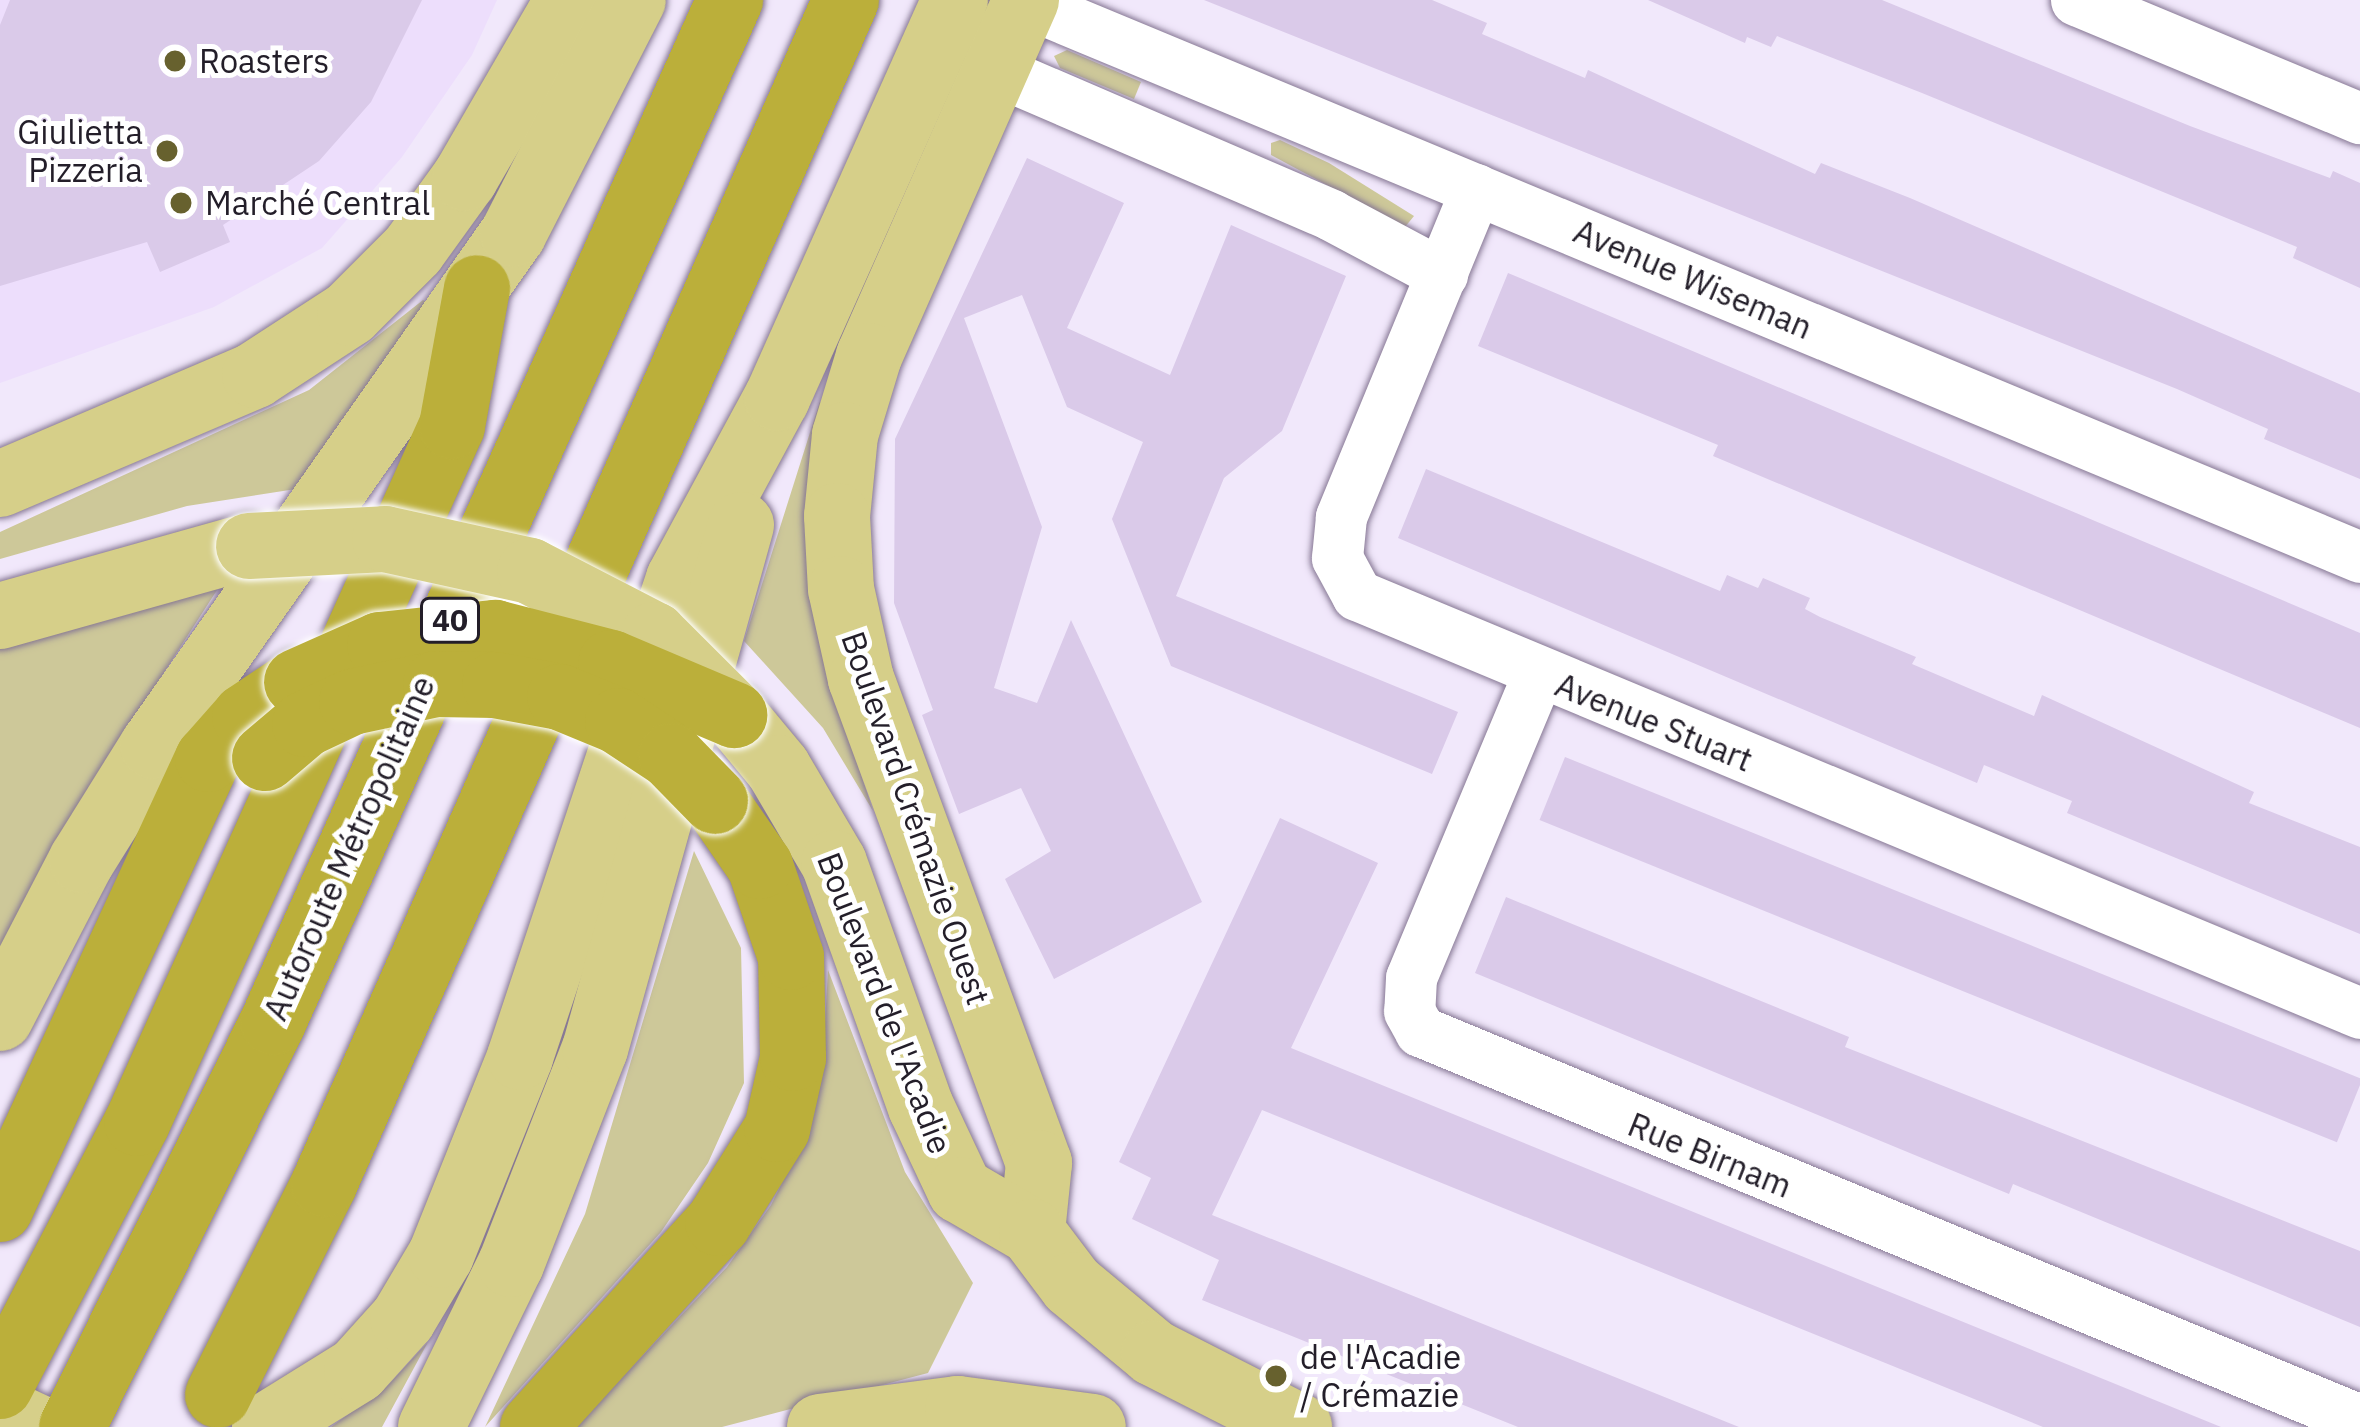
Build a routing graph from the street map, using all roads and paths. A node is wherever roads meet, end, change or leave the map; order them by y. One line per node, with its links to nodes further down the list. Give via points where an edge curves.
1 (544, 0): 10 (street)
2 (568, 0): 10 (main road)
3 (633, 0): 14 (main road, via 554,165)
4 (730, 0): 31 (highway, Autoroute Métropolitaine / 40, via 273,1022)
5 (846, 0): 28 (highway, via 334,1163)
6 (956, 0): 15 (main road)
7 (2076, 0): 11 (street)
8 (1026, 1): 9 (main road, Boulevard Crémazie Ouest); 12 (street, Avenue Wiseman)
9 (995, 70): 13 (street, via 1331,215); 25 (main road, Boulevard Crémazie Ouest, via 855,393 838,537 861,679 1039,1163)
10 (521, 75): 16 (main road, via 465,178 413,250 326,332 224,390)
11 (2360, 118)
12 (1476, 189): 13 (street, Avenue Stuart); 17 (street, Avenue Wiseman)
13 (1442, 274): 19 (street, Avenue Stuart, via 1341,517 1337,558 1368,604)
14 (477, 288): 23 (main road, via 153,746); 26 (highway, via 452,426 137,1123)
15 (776, 398): 28 (main road, via 679,579 505,1100 441,1255 382,1345); 32 (main road, via 596,1049 519,1246)
16 (0, 484)
17 (2360, 556)
18 (0, 616): 20 (main road, Boulevard de l'Acadie, bridge, via 248,546 385,538 530,571 654,635)
19 (1538, 674): 22 (street, Avenue Stuart); 29 (street, Rue Birnam, via 1411,978 1409,1011 1420,1031)
20 (734, 715): 21 (highway, bridge, via 597,658 495,633 380,645 297,682 245,717 208,759); 25 (main road, Boulevard de l'Acadie, via 778,768 834,862 921,1108 960,1190)
21 (144, 905): 24 (highway); 33 (highway, bridge, via 265,758 305,724 352,702 436,684 560,697 618,721 671,756 715,801 760,866 791,957 793,1058 781,1112 744,1191)
22 (2360, 1013)
23 (0, 1018)
24 (0, 1209)
25 (1032, 1232): 36 (main road, Boulevard de l'Acadie, via 1072,1285 1154,1353)
26 (0, 1386)
27 (0, 1410): 30 (main road)
28 (257, 1413)
29 (2360, 1420)
30 (36, 1427)
31 (72, 1427)
32 (431, 1427)
33 (533, 1427)
34 (820, 1427): 35 (main road, via 958,1409)
35 (1093, 1427)
36 (1299, 1427)

